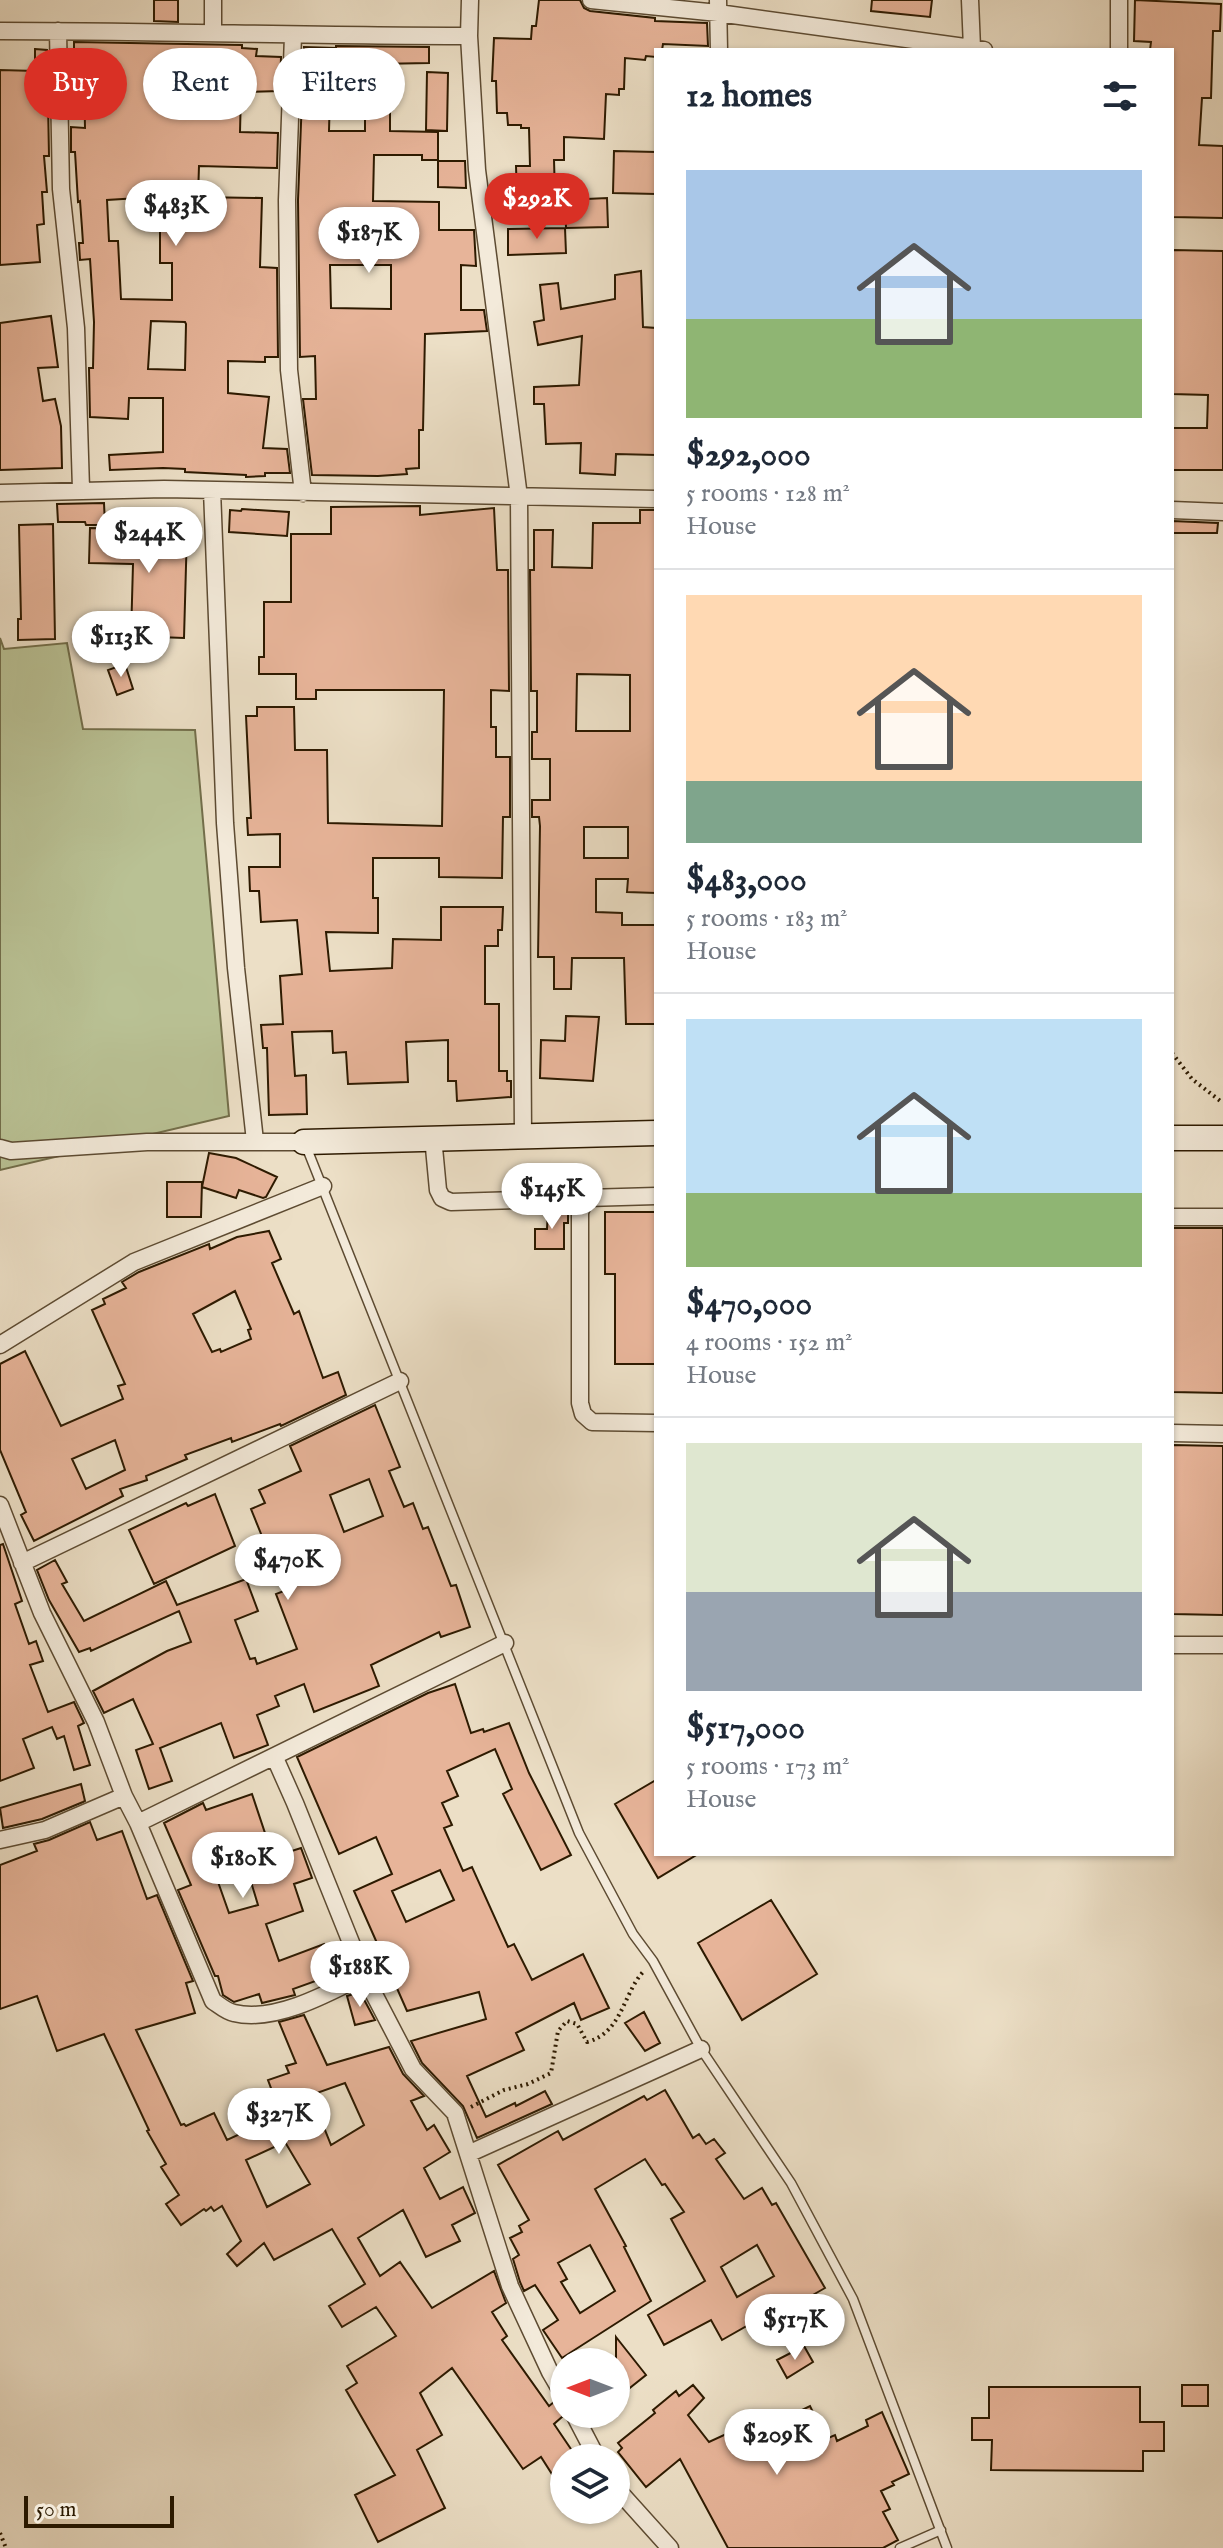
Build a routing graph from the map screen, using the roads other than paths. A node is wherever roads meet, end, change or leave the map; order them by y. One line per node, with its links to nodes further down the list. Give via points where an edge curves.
1 (213, 0): 9 (street)
2 (470, 0): 11 (street)
3 (591, 0): 6 (street)
4 (970, 0): 14 (street)
5 (1119, 0): 15 (street)
6 (718, 6): 12 (street); 13 (street)
7 (0, 31): 8 (street)
8 (58, 31): 9 (street); 16 (street, via 61,189 76,328)
9 (213, 32): 10 (street)
10 (293, 36): 11 (street); 19 (street, via 287,200 289,370)
11 (469, 36): 20 (street, via 477,170)
12 (719, 48)
13 (972, 48)
14 (978, 48)
15 (1119, 48)
16 (81, 489): 17 (street); 18 (street)
17 (212, 490): 19 (street); 29 (street, via 225,823)
18 (0, 493)
19 (303, 493): 20 (street)
20 (519, 497): 21 (street); 25 (street)
21 (654, 499)
22 (1174, 510): 23 (street)
23 (1223, 512)
24 (654, 1133): 25 (street)
25 (523, 1135): 26 (street)
26 (433, 1137): 30 (street); 34 (street, via 438,1190 451,1202)
27 (1174, 1138): 28 (street)
28 (1223, 1138)
29 (255, 1141): 30 (street); 31 (street)
30 (304, 1142): 32 (lane)
31 (0, 1148)
32 (323, 1186): 37 (street, via 134,1262); 38 (lane)
33 (654, 1196): 34 (street)
34 (586, 1198): 39 (street, via 580,1212 583,1414 592,1422)
35 (1174, 1217): 36 (street)
36 (1223, 1217)
37 (0, 1345)
38 (400, 1381): 43 (street); 44 (lane)
39 (654, 1423)
40 (1174, 1433): 41 (street)
41 (1223, 1434)
42 (0, 1505): 43 (street)
43 (22, 1563): 48 (street, via 96,1722)
44 (505, 1643): 47 (street); 52 (lane, via 579,1833)
45 (1174, 1645): 46 (street)
46 (1223, 1645)
47 (275, 1758): 49 (street); 51 (street)
48 (124, 1796): 49 (street); 50 (street, via 45,1830)
49 (138, 1823): 51 (street, via 213,2001 232,2013 262,2013 303,2005)
50 (0, 1840)
51 (364, 1975): 53 (street, via 413,2069 455,2113)
52 (701, 2049): 53 (street); 56 (lane, via 791,2183 853,2299)
53 (468, 2154): 54 (street, via 510,2286)
54 (550, 2372)
55 (630, 2504): 57 (street)
56 (941, 2530): 58 (lane); 59 (lane)
57 (670, 2548)
58 (900, 2548)
59 (947, 2548)

